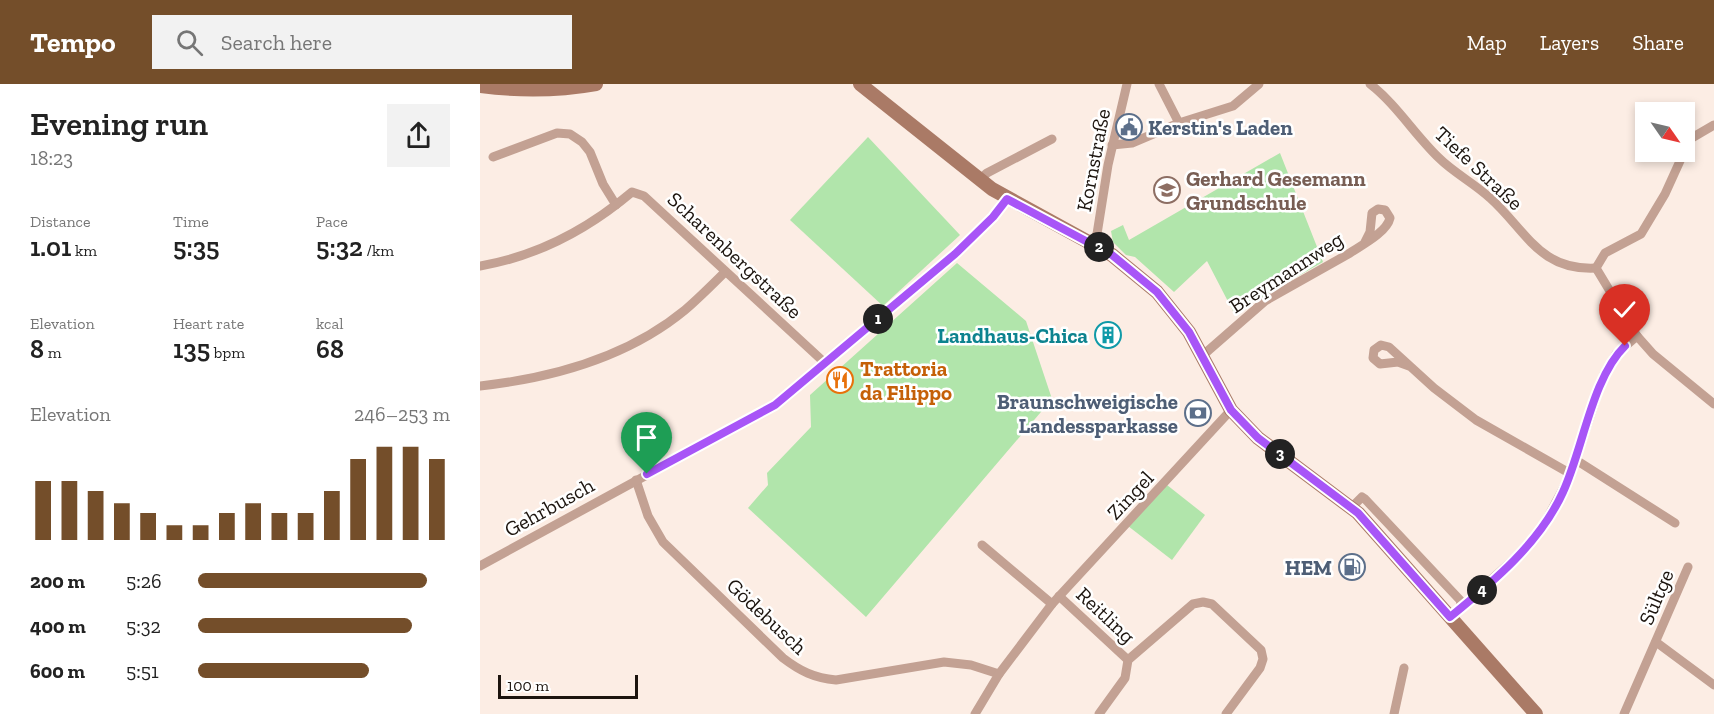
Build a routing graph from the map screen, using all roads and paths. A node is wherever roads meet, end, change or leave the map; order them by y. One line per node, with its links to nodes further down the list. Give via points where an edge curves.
1 (596, 84): 8 (street, via 563,89)
2 (1127, 84): 13 (street, Kornstraße)
3 (1159, 84): 9 (street)
4 (1259, 84): 9 (street, via 1233,106)
5 (1370, 84): 22 (street, Tiefe Straße, via 1441,160 1491,198 1529,243 1544,255 1573,266)
6 (480, 86): 8 (street)
7 (866, 86): 16 (street)
8 (522, 87)
9 (1179, 123): 13 (street, via 1132,143)
10 (1714, 125): 11 (street)
11 (1695, 134)
12 (1052, 139): 16 (street)
13 (1112, 145): 19 (street, Kornstraße)
14 (493, 157): 18 (street, via 557,133 570,134 590,152)
15 (1677, 162): 22 (street, via 1646,229 1601,256)
16 (979, 180): 17 (street)
17 (1007, 199): 19 (street); 26 (street, Gehrbusch, via 955,254)
18 (616, 205): 21 (street, via 541,250 512,261); 23 (street, Scharenbergstraße, via 632,192 644,196)
19 (1092, 243): 25 (street, via 1125,265 1168,303)
20 (1364, 244): 25 (street, Breymannweg, via 1265,301)
21 (480, 266)
22 (1596, 268): 24 (street)
23 (726, 272): 26 (street, Scharenbergstraße); 28 (street, via 684,311 646,336 590,363 529,381)
24 (1637, 336): 29 (street); 31 (street, via 1616,354 1604,374)
25 (1202, 356): 30 (street)
26 (825, 363): 33 (street, Gehrbusch, via 775,405)
27 (1409, 366): 32 (street, via 1476,420)
28 (480, 386)
29 (1714, 404)
30 (1231, 410): 34 (street, via 1258,438); 39 (street, Zingel)
31 (1576, 460): 32 (street); 35 (street)
32 (1571, 474): 41 (street, via 1542,528)
33 (636, 480): 37 (street, Gehrbusch); 46 (street, Gödebusch, via 648,516 663,542 801,672 836,680 944,662 971,664)
34 (1351, 508): 41 (street, via 1362,497 1365,499 1460,600); 42 (street)
35 (1675, 523)
36 (982, 545): 40 (street)
37 (480, 566)
38 (1688, 567): 43 (street, Sültge)
39 (1059, 596): 40 (street, Zingel); 44 (street, Reitling)
40 (1052, 604): 46 (street, Zingel)
41 (1462, 607): 42 (street)
42 (1450, 617): 52 (street)
43 (1656, 642): 47 (street, Sültge); 53 (street, Sültge)
44 (1128, 660): 49 (street, Reitling, via 1125,678); 50 (street, Reitling, via 1193,604 1212,604 1261,651 1263,659)
45 (1404, 669): 51 (street)
46 (999, 674): 48 (street, Zingel)
47 (1714, 685)
48 (975, 714)
49 (1099, 714)
50 (1226, 714)
51 (1394, 714)
52 (1536, 714)
53 (1624, 714)

